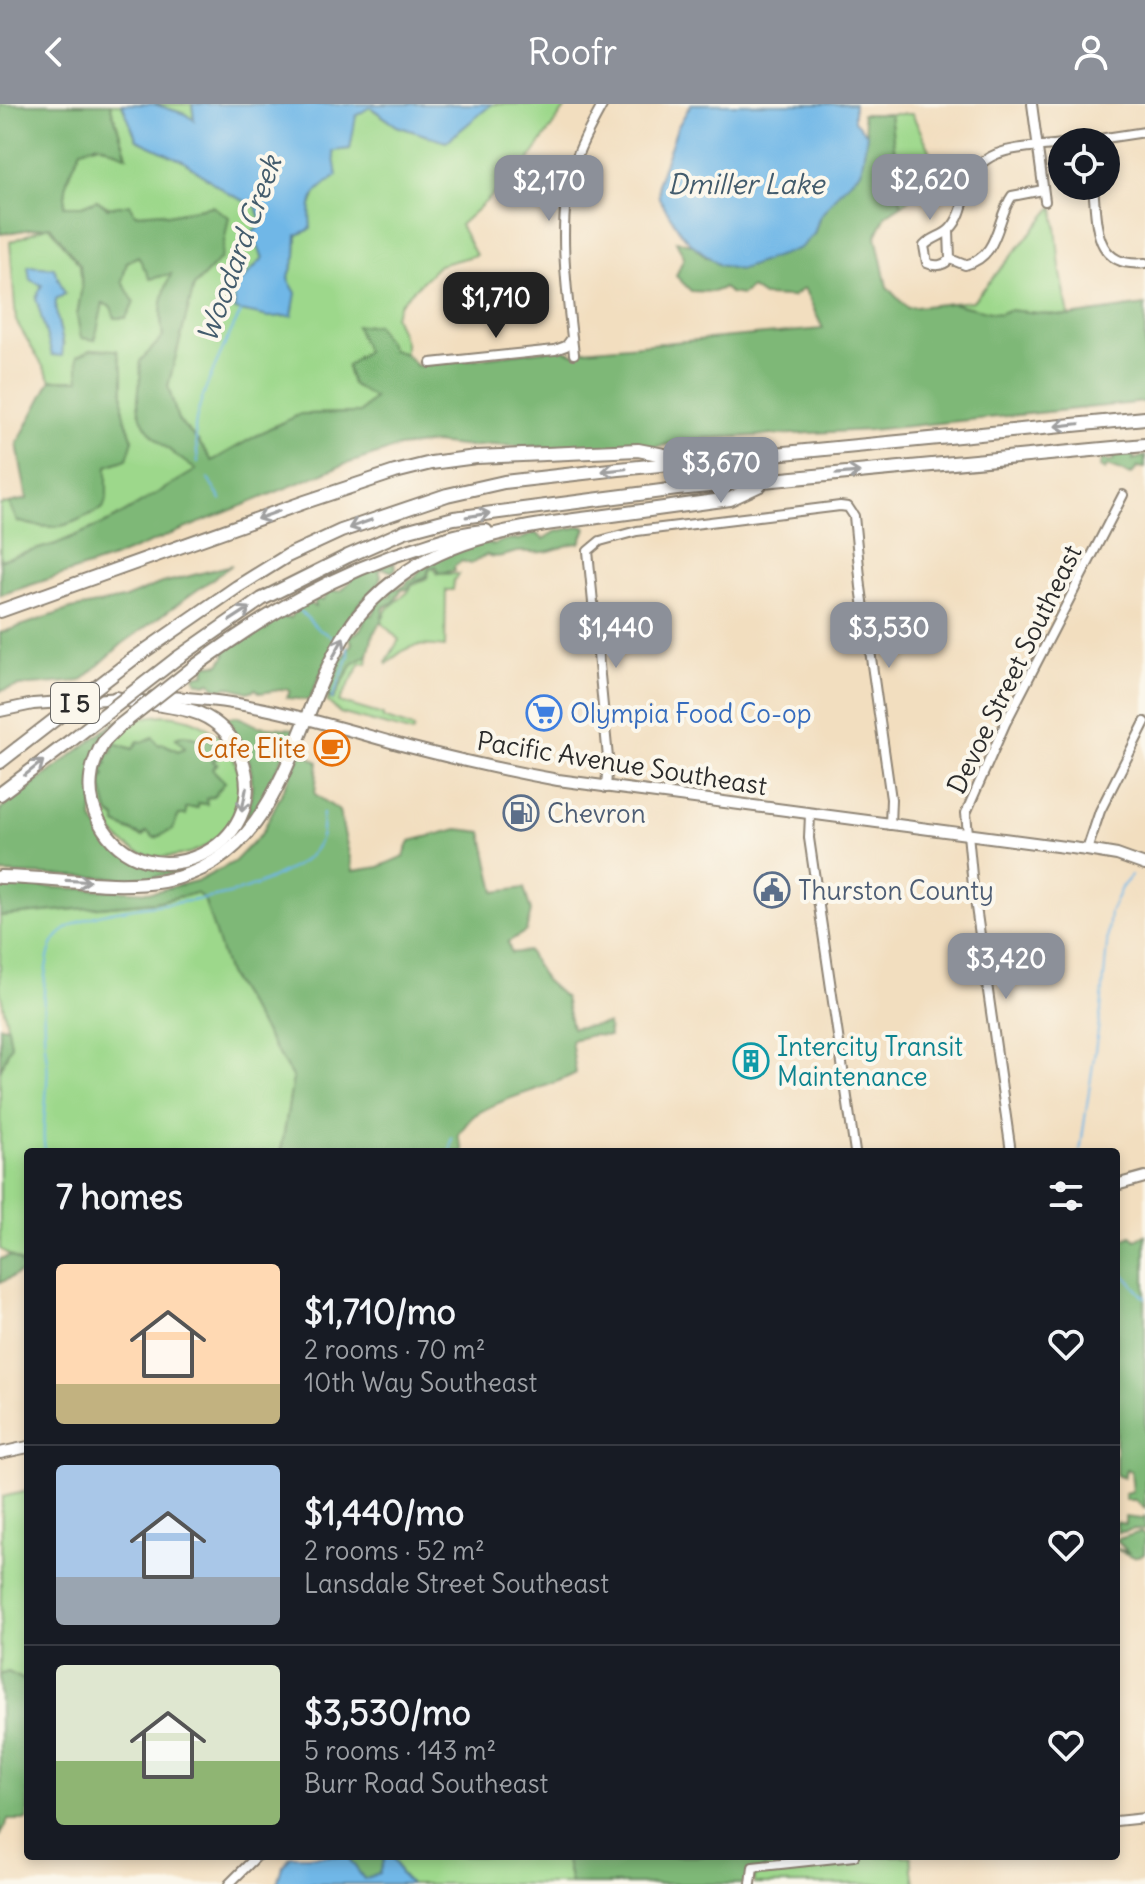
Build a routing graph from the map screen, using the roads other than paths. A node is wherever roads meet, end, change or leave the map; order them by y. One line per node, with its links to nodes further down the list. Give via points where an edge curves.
1 (603, 104): 13 (street, via 571,173 565,209)
2 (1032, 104): 6 (street)
3 (1145, 132): 4 (street)
4 (1120, 136)
5 (1048, 146): 6 (street)
6 (1037, 147): 7 (street); 10 (street, via 990,156 978,164)
7 (1043, 190): 9 (street); 11 (street, via 1012,196 997,235 979,258 965,265)
8 (1094, 200): 12 (street, via 1105,250 1119,261)
9 (1045, 201)
10 (949, 231): 11 (street); 11 (street, via 927,242 923,252 932,265)
11 (950, 259)
12 (1145, 263)
13 (572, 338): 14 (street); 15 (street, via 555,350)
14 (574, 354)
15 (431, 363)
16 (1145, 418): 18 (highway, I 5, one-way to 18)
17 (1145, 445): 19 (highway, I 5, one-way to 17)
18 (700, 462): 22 (highway, one-way to 22, via 638,450 431,463 305,502); 27 (highway, I 5, one-way to 27, bridge, via 504,482 341,531 237,587)
19 (771, 480): 21 (highway, via 730,499); 29 (highway, I 5, one-way to 19, bridge, via 262,599 405,531 497,512)
20 (1123, 495): 32 (street, Devoe Street Southeast, via 1005,724 966,813)
21 (512, 529): 23 (highway, one-way to 21, bridge, via 199,714 229,736 240,753 246,799 235,826 216,848 186,861 140,858 105,831 91,799 93,765 105,740 118,727 194,667 260,621 340,577 434,542); 25 (highway, one-way to 21, via 347,632 381,592 445,550)
22 (0, 611)
23 (116, 698): 24 (main road, Pacific Avenue Southeast); 25 (main road, Pacific Avenue Southeast, via 215,700)
24 (0, 711)
25 (305, 719): 28 (main road, Pacific Avenue Southeast, via 491,767); 35 (highway, one-way to 25, via 146,883 208,866 234,848 265,811)
26 (1145, 722): 33 (street, via 1100,811)
27 (0, 762)
28 (606, 788): 30 (main road, Pacific Avenue Southeast); 31 (street, via 608,758 588,551 600,541 637,531 848,507 854,516 891,799)
29 (0, 794)
30 (810, 814): 31 (main road, Pacific Avenue Southeast); 36 (street, via 809,838)
31 (890, 825): 32 (main road, Pacific Avenue Southeast)
32 (967, 835): 33 (main road, Pacific Avenue Southeast); 37 (street, Devoe Street Southeast)
33 (1087, 850): 34 (main road, Pacific Avenue Southeast)
34 (1145, 865)
35 (0, 877)
36 (854, 1148)
37 (1010, 1148)
38 (1145, 1177): 39 (main road)
39 (1120, 1184)
40 (24, 1448): 41 (main road)
41 (0, 1453)
42 (1120, 1821): 43 (street)
43 (1145, 1821)
44 (253, 1860): 48 (street)
45 (752, 1860): 47 (street)
46 (817, 1860): 47 (street)
47 (753, 1867): 49 (street)
48 (229, 1884)
49 (751, 1884)

